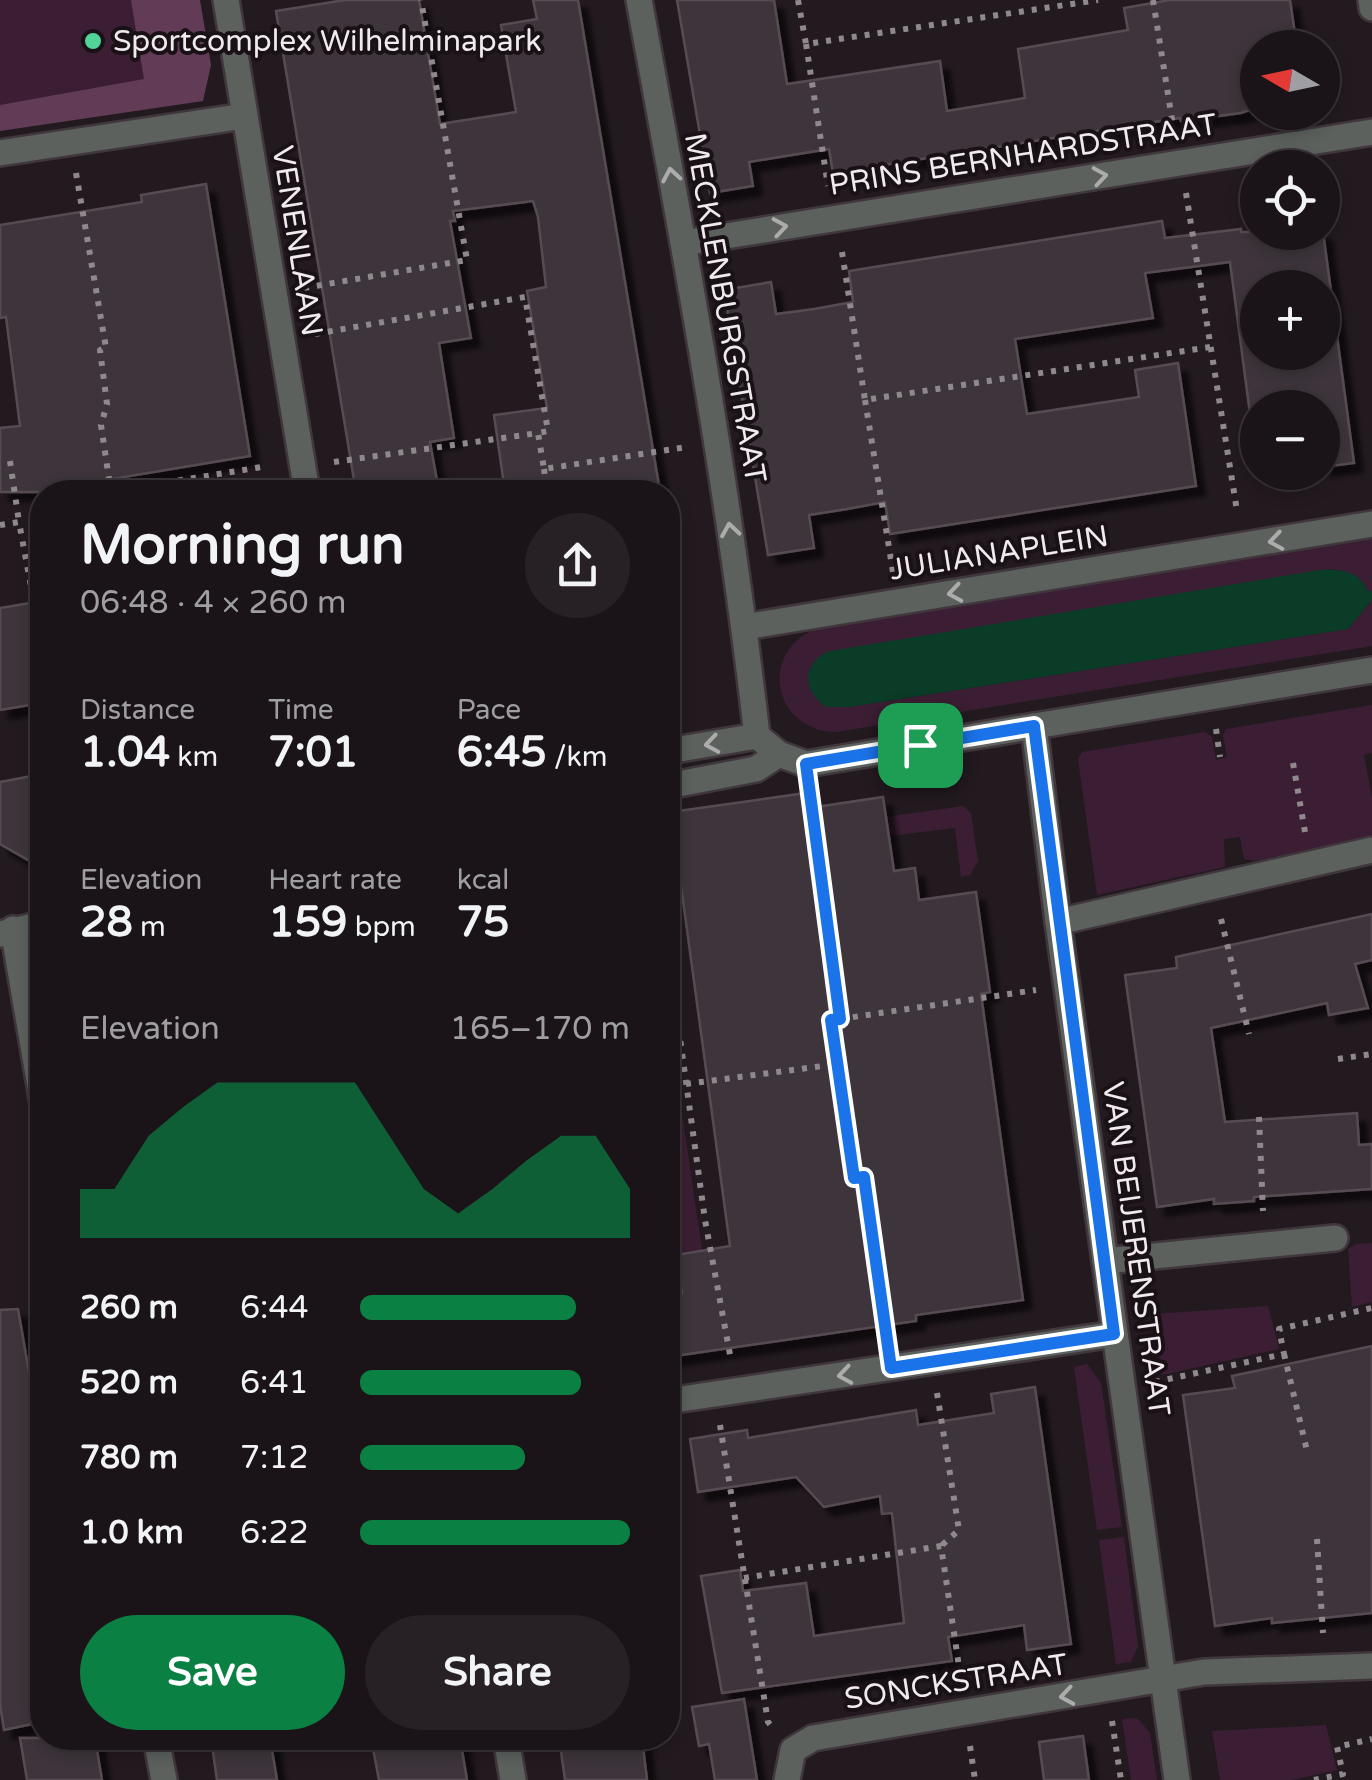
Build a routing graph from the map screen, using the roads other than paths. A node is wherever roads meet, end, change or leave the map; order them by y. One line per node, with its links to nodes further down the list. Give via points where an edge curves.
1 (226, 0): 5 (street, VENENLAAN)
2 (639, 0): 8 (street, MECKLENBURGSTRAAT, one-way to 2)
3 (1371, 0): 4 (street)
4 (1372, 8)
5 (244, 116): 7 (street); 9 (street, VENENLAAN)
6 (1372, 132): 8 (street, PRINS BERNHARDSTRAAT, one-way to 6)
7 (0, 153)
8 (683, 243): 11 (street, MECKLENBURGSTRAAT, one-way to 8)
9 (304, 473)
10 (1372, 524): 11 (street, JULIANAPLEIN, one-way to 11)
11 (744, 626): 14 (street)
12 (1372, 670): 13 (street)
13 (1034, 726): 16 (street, via 806,764); 19 (street, VAN BEIJERENSTRAAT)
14 (757, 736): 15 (street, one-way to 15); 16 (street)
15 (680, 749)
16 (778, 754): 17 (street, via 756,769)
17 (680, 784)
18 (1372, 850): 19 (street)
19 (1058, 922): 23 (street, VAN BEIJERENSTRAAT)
20 (6, 932): 21 (street)
21 (30, 1043)
22 (1335, 1238): 23 (street)
23 (1105, 1260): 24 (street, VAN BEIJERENSTRAAT)
24 (1114, 1334): 25 (street, one-way to 25); 27 (street, VAN BEIJERENSTRAAT)
25 (680, 1399)
26 (1372, 1666): 27 (street, SONCKSTRAAT, via 1204,1672)
27 (1164, 1681): 32 (street, SONCKSTRAAT, one-way to 32, via 813,1738 793,1750); 33 (street, VAN BEIJERENSTRAAT)
28 (158, 1750): 30 (street)
29 (508, 1750): 31 (street)
30 (164, 1780)
31 (513, 1780)
32 (786, 1780)
33 (1177, 1780)

